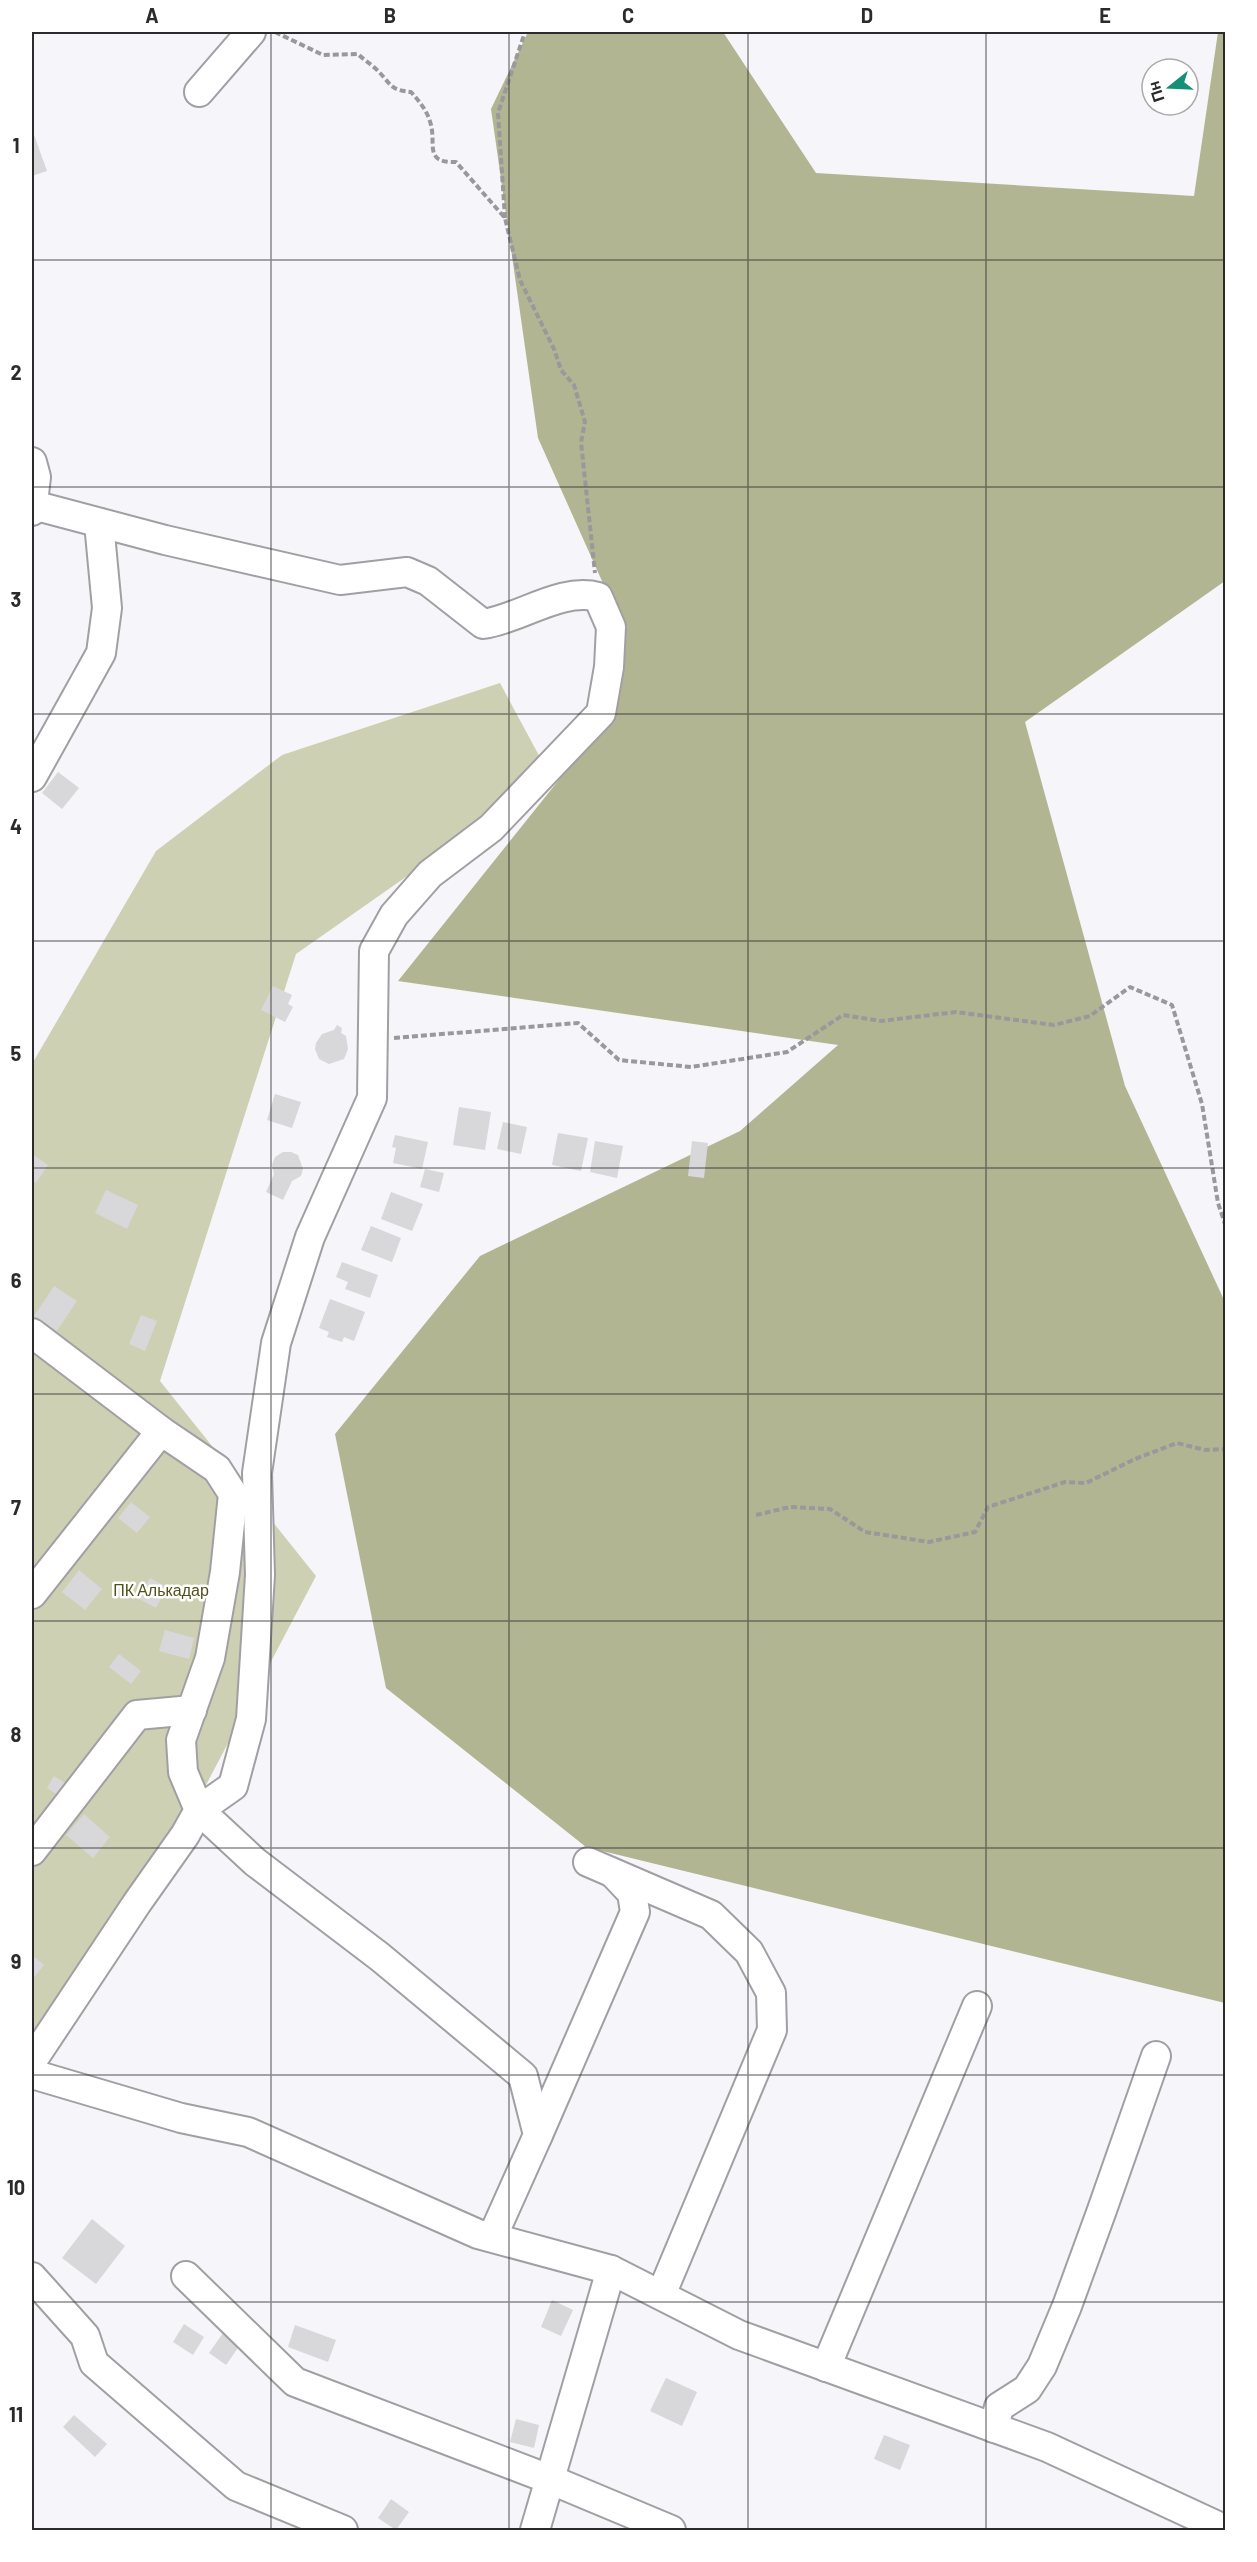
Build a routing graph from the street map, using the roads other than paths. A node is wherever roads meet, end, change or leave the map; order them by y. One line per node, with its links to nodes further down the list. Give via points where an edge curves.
1 (251, 32): 2 (street)
2 (199, 92)
3 (32, 462): 4 (street, via 36,477)
4 (32, 508): 5 (street)
5 (99, 523): 6 (street, via 107,608 101,653); 8 (street, via 340,580 407,572 428,581 483,624 584,594 598,597 611,627 609,667 600,713 491,828 430,873 394,915 374,951 372,1098 310,1238 276,1343)
6 (32, 777)
7 (32, 1333): 9 (street)
8 (271, 1375): 10 (street); 13 (street, via 257,1473 260,1575 250,1719 233,1786)
9 (161, 1431): 10 (street, via 217,1469); 11 (street)
10 (233, 1494): 12 (street, via 210,1658)
11 (32, 1594)
12 (192, 1710): 13 (street, via 181,1740 183,1772); 14 (street, via 137,1715)
13 (199, 1810): 17 (street); 19 (street, via 255,1862 380,1957 523,2076)
14 (32, 1851)
15 (977, 2006): 25 (street)
16 (1156, 2056): 26 (street, via 1095,2232 1042,2366 1027,2389 999,2407)
17 (32, 2061)
18 (32, 2074): 21 (street, via 181,2118 248,2133 478,2234)
19 (538, 2135): 20 (street); 24 (street, via 635,1912 632,1893 601,1868 711,1915 749,1953 771,1993 772,2030)
20 (495, 2231)
21 (611, 2270): 24 (street); 27 (street)
22 (186, 2276): 27 (street, via 295,2382)
23 (32, 2277): 28 (street, via 85,2336 94,2362 236,2486)
24 (661, 2295): 25 (street, via 739,2335)
25 (826, 2367): 26 (street)
26 (994, 2428): 31 (street, via 1047,2447)
27 (549, 2480): 29 (street); 30 (street)
28 (343, 2530)
29 (535, 2530)
30 (671, 2530)
31 (1226, 2530)

